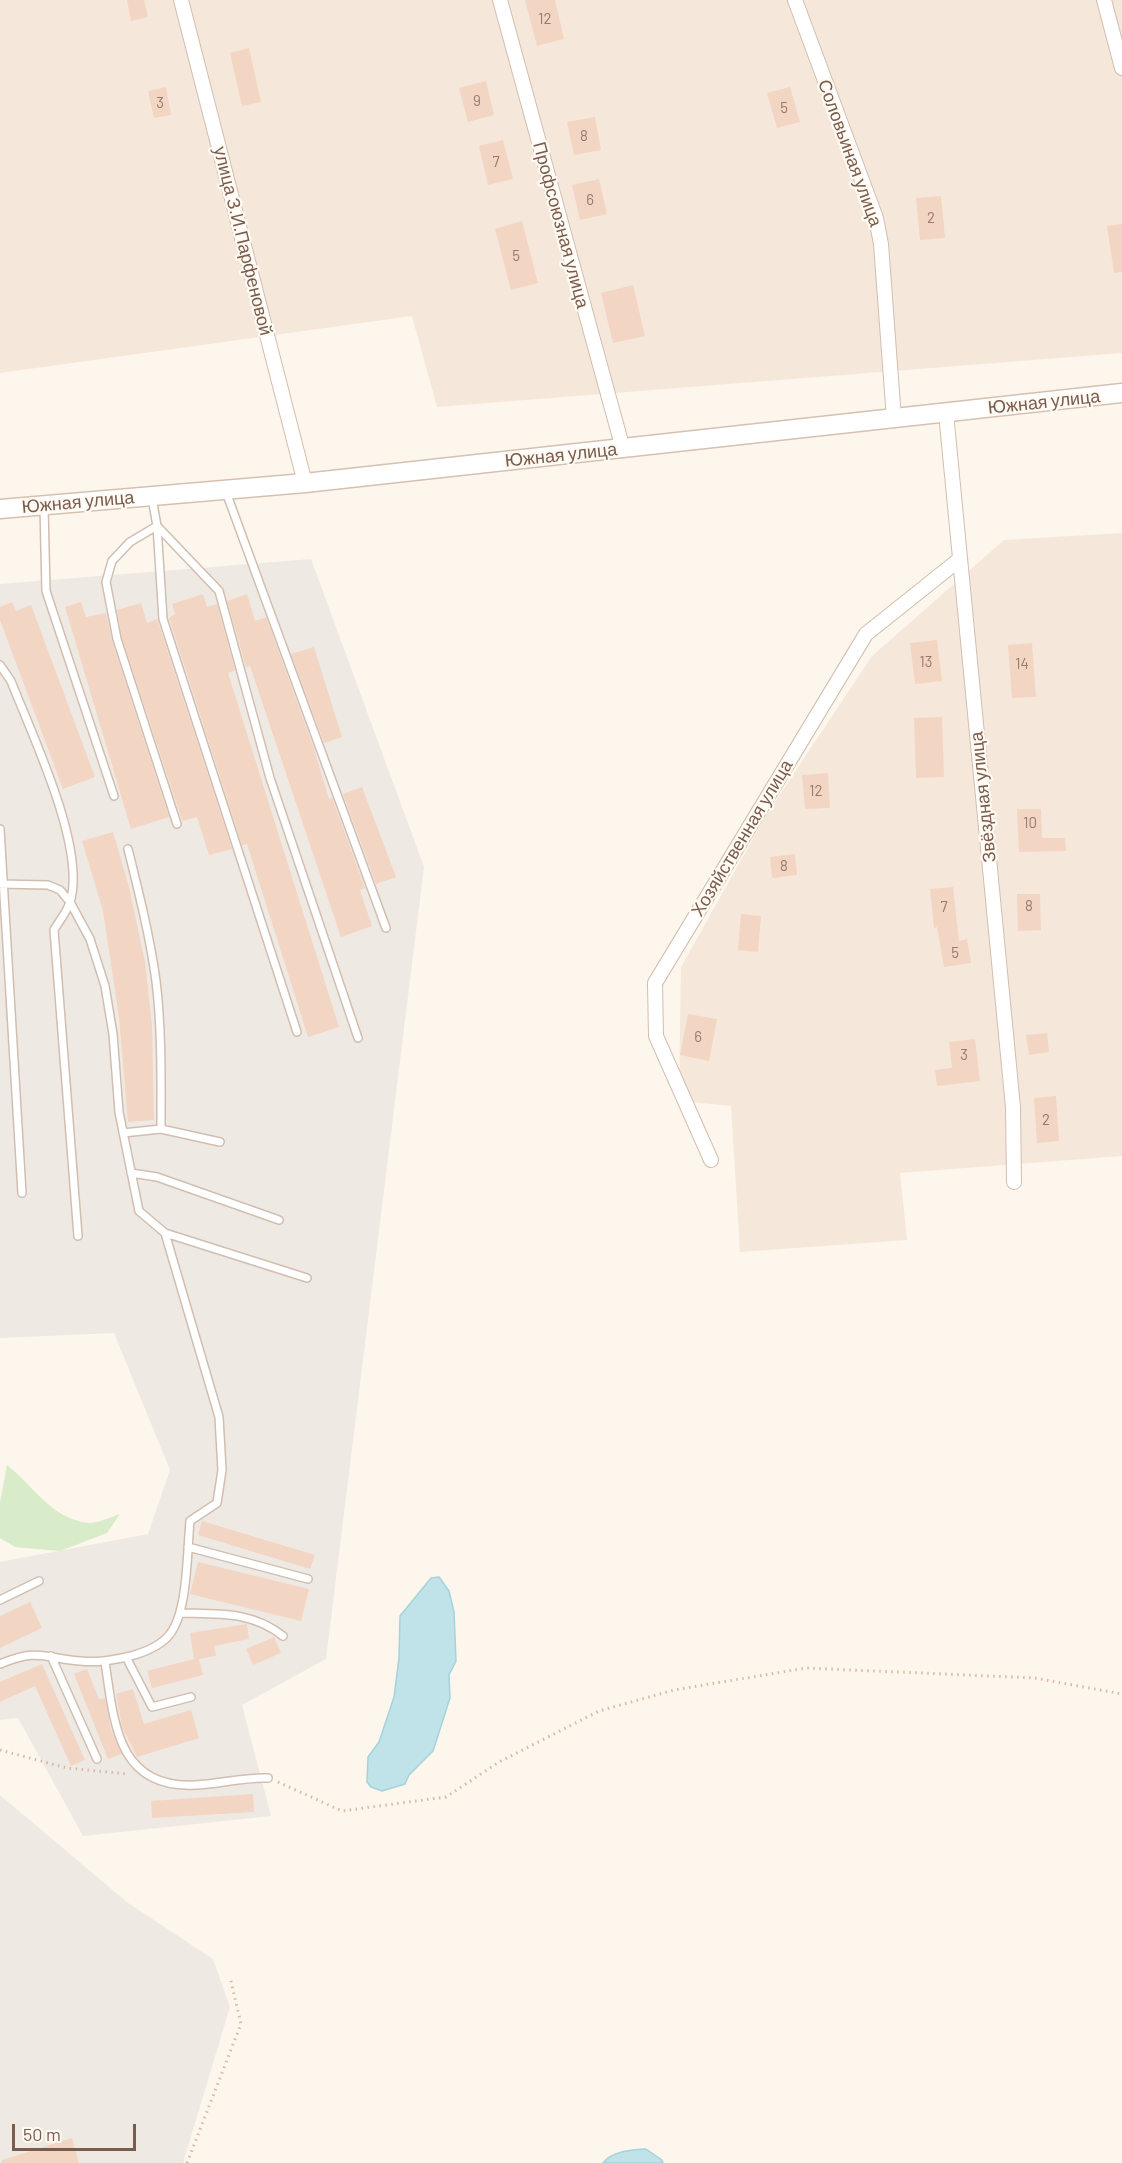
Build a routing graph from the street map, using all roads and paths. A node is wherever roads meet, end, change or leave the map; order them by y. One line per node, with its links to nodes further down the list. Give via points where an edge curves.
1 (182, 0): 10 (street, улица З.И.Парфеновой)
2 (500, 0): 9 (street, Профсоюзная улица)
3 (795, 0): 8 (street, Соловьиная улица, via 876,218)
4 (1104, 0): 5 (street)
5 (1122, 68)
6 (1122, 393): 7 (street, Южная улица)
7 (946, 413): 8 (street, Южная улица); 16 (street, Звёздная улица)
8 (894, 418): 9 (street, Южная улица)
9 (623, 449): 10 (street, Южная улица)
10 (305, 483): 11 (street, Южная улица)
11 (225, 489): 12 (street, Южная улица); 24 (lane)
12 (151, 496): 13 (street, Южная улица); 15 (lane)
13 (44, 505): 14 (street, Южная улица); 18 (lane, via 46,591)
14 (0, 508)
15 (158, 526): 19 (lane, via 130,542 112,561 106,582 117,639); 25 (lane, via 163,619); 26 (lane, via 219,591 270,778)
16 (960, 559): 30 (street, Хозяйственная улица, via 866,634 655,983 656,1036); 32 (street, Звёздная улица, via 1013,1107)
17 (0, 665): 23 (lane, via 11,681 54,794 73,872)
18 (114, 796)
19 (177, 824)
20 (0, 829): 22 (lane)
21 (128, 849): 27 (lane, via 156,982)
22 (2, 885): 23 (lane, via 48,885 60,890); 33 (lane)
23 (70, 902): 28 (lane, via 90,939 105,986); 36 (lane, via 54,930)
24 (386, 928)
25 (297, 1032)
26 (358, 1038)
27 (161, 1129): 28 (lane); 29 (lane)
28 (123, 1133): 31 (lane)
29 (220, 1142)
30 (711, 1160)
31 (131, 1173): 34 (lane, via 158,1177); 35 (lane, via 139,1211)
32 (1014, 1182)
33 (22, 1193)
34 (279, 1220)
35 (165, 1233): 37 (lane); 38 (lane, via 219,1416 222,1470 217,1503 190,1521)
36 (78, 1236)
37 (307, 1278)
38 (188, 1547): 39 (lane); 42 (lane)
39 (308, 1579)
40 (39, 1581): 41 (lane)
41 (0, 1600)
42 (180, 1613): 43 (lane, via 235,1615 266,1623); 45 (lane, via 170,1634 149,1651)
43 (283, 1636)
44 (51, 1656): 46 (lane); 47 (lane, via 22,1655); 51 (lane)
45 (126, 1657): 46 (lane); 49 (lane, via 152,1707)
46 (105, 1662): 52 (lane, via 113,1715 127,1756)
47 (0, 1664)
48 (1122, 1694): 53 (path, via 1035,1678 806,1668 674,1690 599,1711 499,1762 446,1797 342,1811)
49 (191, 1697)
50 (0, 1750): 52 (path, via 67,1768)
51 (97, 1760)
52 (142, 1773): 53 (lane, via 166,1784)
53 (268, 1778)
54 (230, 1977): 55 (path, via 241,2024)
55 (187, 2163)

